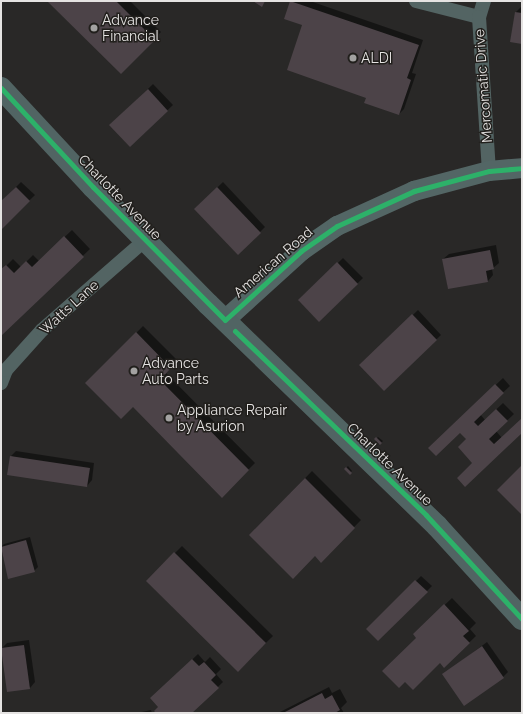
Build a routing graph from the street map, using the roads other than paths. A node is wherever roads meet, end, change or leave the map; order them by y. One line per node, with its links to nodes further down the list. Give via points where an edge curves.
1 (416, 1): 3 (street)
2 (484, 1): 3 (street, Mercomatic Drive)
3 (479, 17): 6 (street, Mercomatic Drive)
4 (1, 88): 7 (main road, Charlotte Avenue)
5 (522, 168): 6 (street, American Road)
6 (489, 171): 8 (street, American Road, via 414,191 324,234 292,258)
7 (145, 240): 8 (main road, Charlotte Avenue); 9 (street, Watts Lane, via 42,330 6,370)
8 (224, 320): 10 (main road, Charlotte Avenue, via 426,515)
9 (1, 383)
10 (522, 619)

